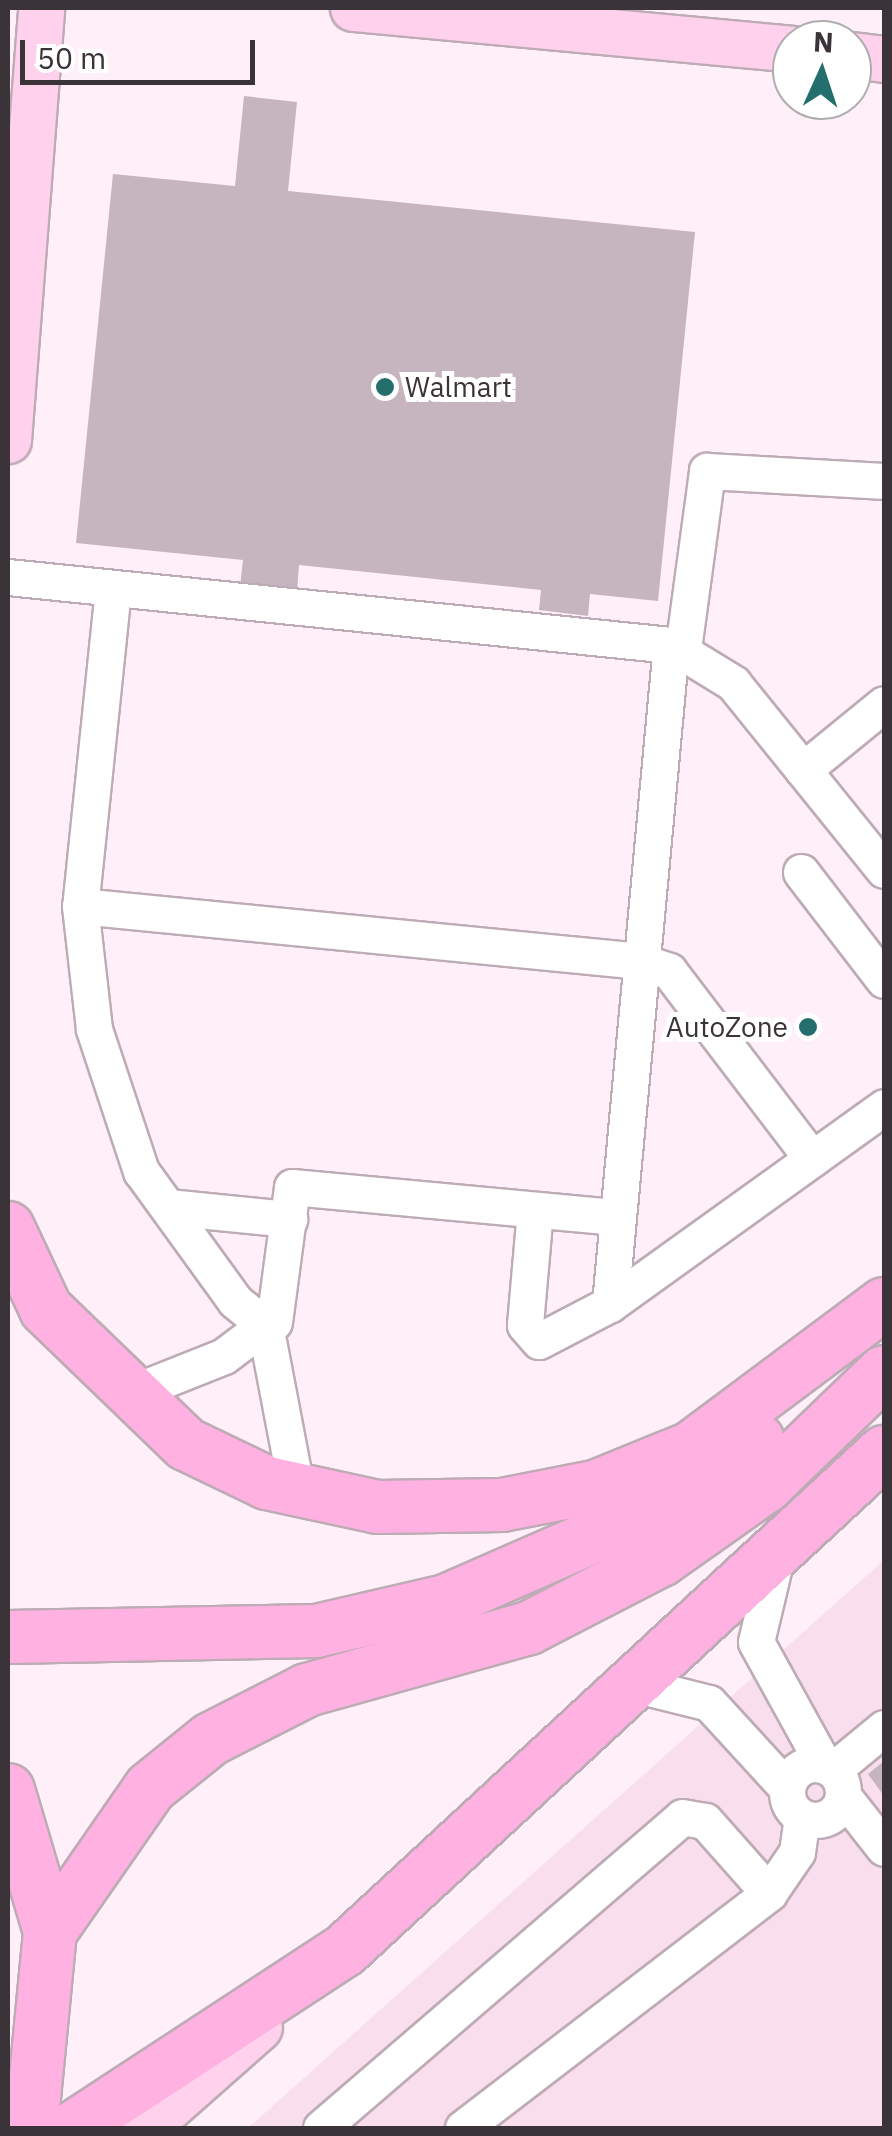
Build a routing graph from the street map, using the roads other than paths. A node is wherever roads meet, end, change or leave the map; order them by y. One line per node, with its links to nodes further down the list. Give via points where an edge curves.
1 (42, 8): 4 (main road)
2 (353, 8): 3 (main road)
3 (772, 48)
4 (20, 136): 5 (main road)
5 (8, 440)
6 (884, 480): 9 (lane, via 707,471)
7 (8, 577): 8 (lane)
8 (113, 588): 9 (lane); 14 (lane)
9 (677, 647): 11 (lane, via 733,684); 15 (lane)
10 (884, 704): 11 (lane)
11 (803, 770): 12 (lane)
12 (884, 870)
13 (801, 872): 16 (lane)
14 (80, 906): 15 (lane); 19 (lane, via 94,1029 141,1171)
15 (640, 961): 18 (lane, via 668,971); 21 (lane)
16 (884, 980)
17 (884, 1106): 18 (lane)
18 (812, 1159): 24 (lane)
19 (168, 1207): 22 (lane); 26 (lane, via 235,1301)
20 (536, 1210): 21 (lane); 22 (lane, via 292,1188); 24 (lane, via 526,1336 555,1336)
21 (617, 1217): 24 (lane)
22 (289, 1219): 26 (lane, via 277,1316)
23 (8, 1228): 29 (highway, via 46,1309)
24 (610, 1304)
25 (884, 1304): 31 (highway, via 691,1448 596,1487 502,1506 378,1507)
26 (265, 1325): 29 (lane, via 224,1356); 31 (lane)
27 (884, 1340): 33 (highway, via 686,1496 446,1601 316,1631)
28 (884, 1372): 41 (highway, via 766,1486 661,1560 529,1628 307,1690 212,1738 150,1788)
29 (126, 1395): 31 (highway, via 186,1444)
30 (884, 1452): 32 (highway)
31 (296, 1492)
32 (784, 1542): 34 (highway); 36 (lane, via 763,1585 756,1642)
33 (8, 1637)
34 (633, 1684): 38 (lane, via 709,1703); 42 (highway)
35 (884, 1728): 36 (lane)
36 (833, 1777): 38 (lane, via 805,1766); 38 (lane, via 829,1817); 39 (lane)
37 (8, 1790): 41 (highway)
38 (795, 1802): 40 (lane, via 796,1852)
39 (884, 1848)
40 (769, 1893): 46 (lane, via 705,1820 682,1817); 47 (lane)
41 (50, 1932): 43 (highway)
42 (344, 1950): 44 (highway); 45 (main road)
43 (32, 2128)
44 (72, 2128)
45 (144, 2128)
46 (321, 2128)
47 (463, 2128)

